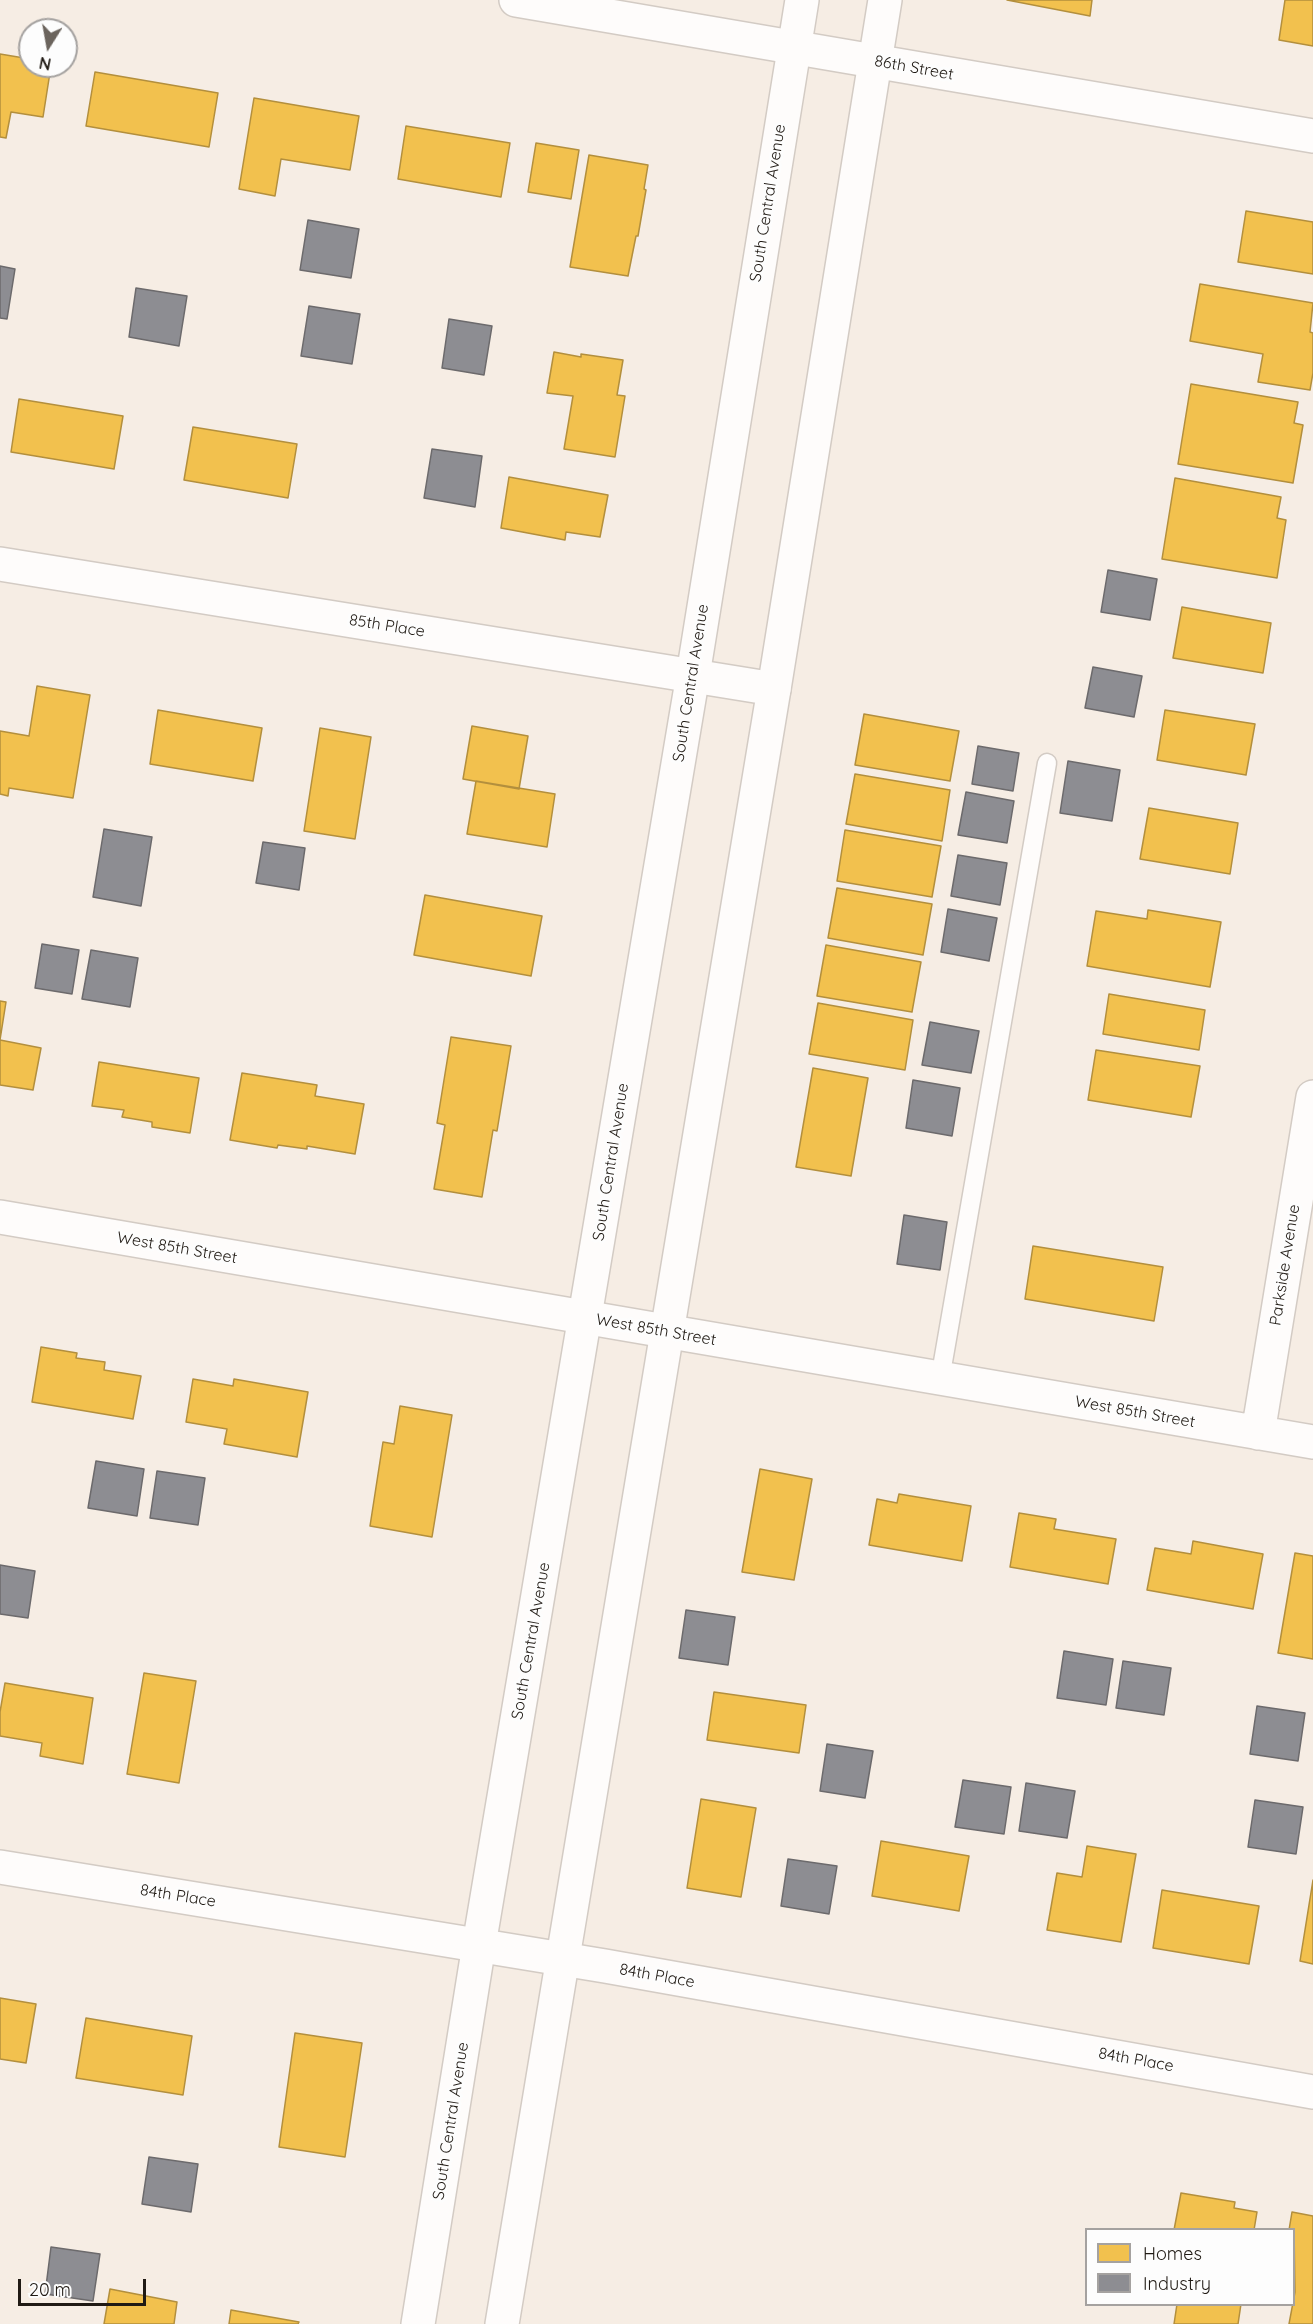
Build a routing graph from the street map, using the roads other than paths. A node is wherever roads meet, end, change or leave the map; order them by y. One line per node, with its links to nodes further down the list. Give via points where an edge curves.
1 (516, 0): 4 (street, 86th Street)
2 (802, 0): 4 (street, South Central Avenue)
3 (885, 0): 5 (street)
4 (793, 47): 5 (street, 86th Street); 8 (street, South Central Avenue)
5 (874, 62): 6 (street, 86th Street); 9 (street)
6 (1313, 136)
7 (0, 564): 8 (street, 85th Place)
8 (693, 675): 9 (street, 85th Place); 13 (street, South Central Avenue)
9 (774, 689): 14 (street)
10 (1047, 763): 15 (lane)
11 (1313, 1097): 16 (street, Parkside Avenue)
12 (0, 1217): 13 (street, West 85th Street)
13 (585, 1318): 14 (street, West 85th Street); 19 (street, South Central Avenue)
14 (667, 1331): 15 (street, West 85th Street); 20 (street)
15 (940, 1379): 16 (street, West 85th Street)
16 (1258, 1433): 17 (street, West 85th Street)
17 (1313, 1442)
18 (0, 1867): 19 (street, 84th Place)
19 (479, 1945): 20 (street, 84th Place); 22 (street, South Central Avenue)
20 (561, 1959): 21 (street, 84th Place); 23 (street)
21 (1313, 2092)
22 (418, 2324)
23 (502, 2324)

